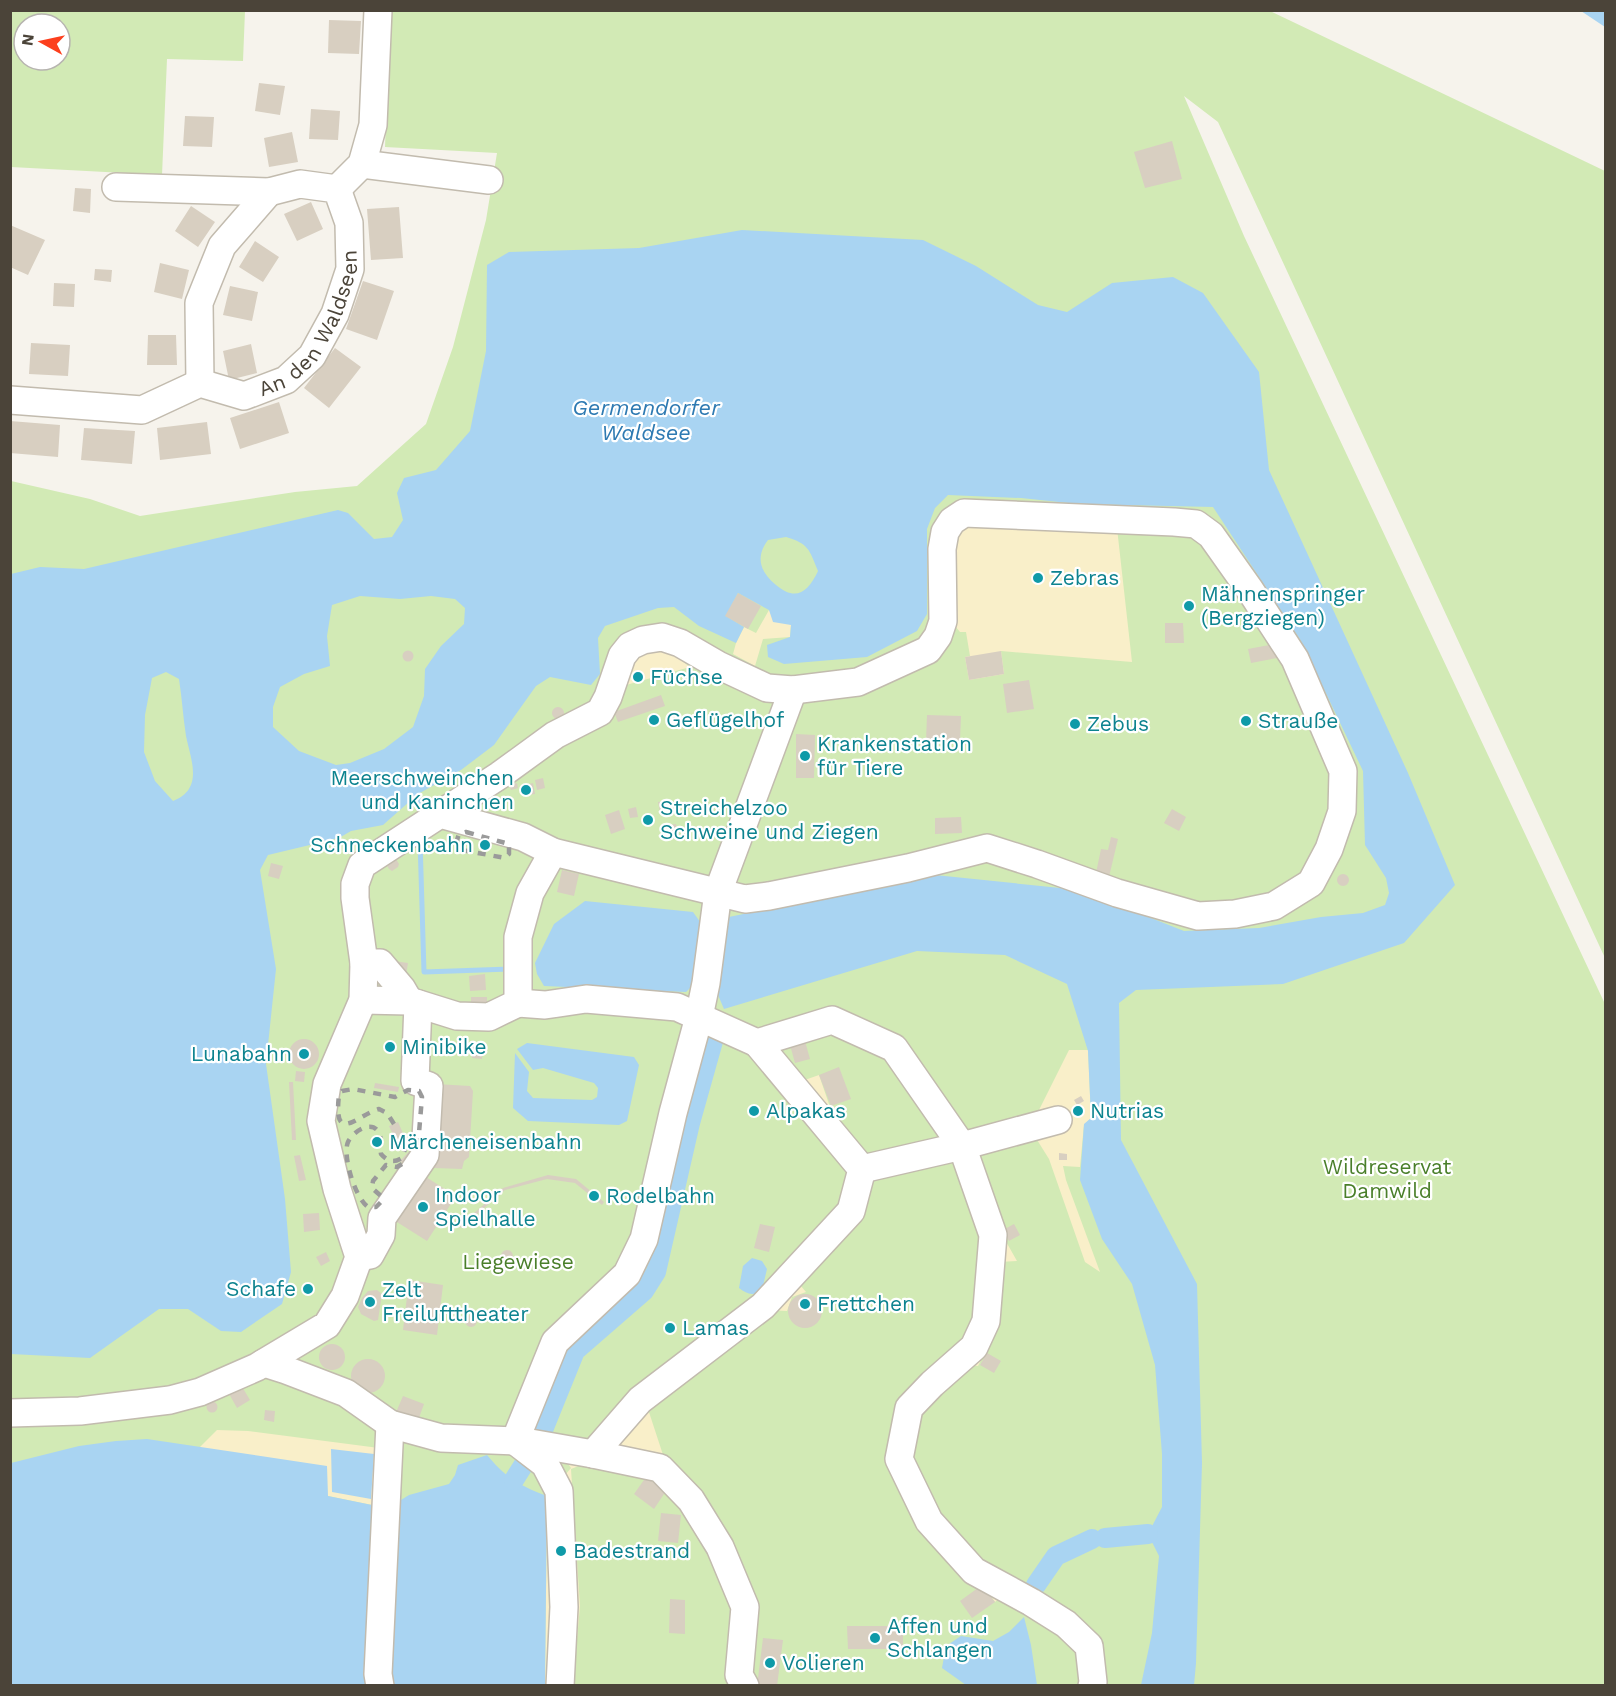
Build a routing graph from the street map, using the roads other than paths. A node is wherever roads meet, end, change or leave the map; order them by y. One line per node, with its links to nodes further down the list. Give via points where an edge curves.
1 (378, 10): 2 (street, via 374,126)
2 (362, 165): 3 (street); 5 (street)
3 (489, 180)
4 (116, 187): 6 (street)
5 (336, 189): 6 (street, via 300,184); 7 (street, An den Waldseen, via 349,223 350,269 335,314 312,356 286,380 244,396)
6 (269, 192): 7 (street, via 222,246 199,303)
7 (200, 383): 8 (street, via 142,410)
8 (10, 400)
9 (793, 690): 10 (street, via 767,688 662,637 643,640 630,646 622,656 600,712 555,735); 12 (street); 12 (street, via 858,682 928,650 943,621 945,532 952,520 964,513 1196,524 1211,535 1295,659 1343,771 1342,811 1329,849 1311,883 1274,906 1235,914 1198,916 987,848 769,896 745,899)
10 (440, 814): 11 (street, via 523,837); 13 (street, via 362,866 355,898)
11 (553, 852): 12 (street); 16 (street, via 530,893 518,937)
12 (718, 892): 17 (street)
13 (364, 963): 14 (street); 15 (street, via 380,963)
14 (363, 1000): 15 (street); 23 (street, via 327,1084 321,1121)
15 (413, 1002): 16 (street, via 457,1016 489,1017); 22 (street, via 415,1081 429,1086 424,1155)
16 (518, 1003): 17 (street, via 545,1005 586,999 677,1007)
17 (699, 1017): 18 (street); 28 (street, via 644,1239 627,1274 555,1342)
18 (758, 1042): 20 (street, via 831,1020 894,1048); 21 (street)
19 (1058, 1120): 20 (street)
20 (962, 1146): 21 (street); 33 (street, via 993,1235 986,1321 974,1347 909,1408 899,1459 929,1521 974,1571 1066,1624 1089,1646)
21 (862, 1169): 29 (street, via 851,1211 763,1306 640,1400)
22 (382, 1218): 23 (street); 24 (street, via 381,1235 370,1255)
23 (349, 1226): 24 (street)
24 (359, 1257): 25 (street, via 345,1296 327,1324)
25 (264, 1364): 26 (street, via 170,1400 80,1411); 27 (street, via 346,1393)
26 (10, 1413)
27 (390, 1424): 28 (street, via 441,1438); 30 (street)
28 (515, 1441): 29 (street); 31 (street, via 545,1464 559,1491 564,1607)
29 (593, 1454): 32 (street, via 660,1468 691,1500 720,1547 745,1607 739,1675)
30 (380, 1686)
31 (560, 1686)
32 (745, 1686)
33 (1092, 1686)

